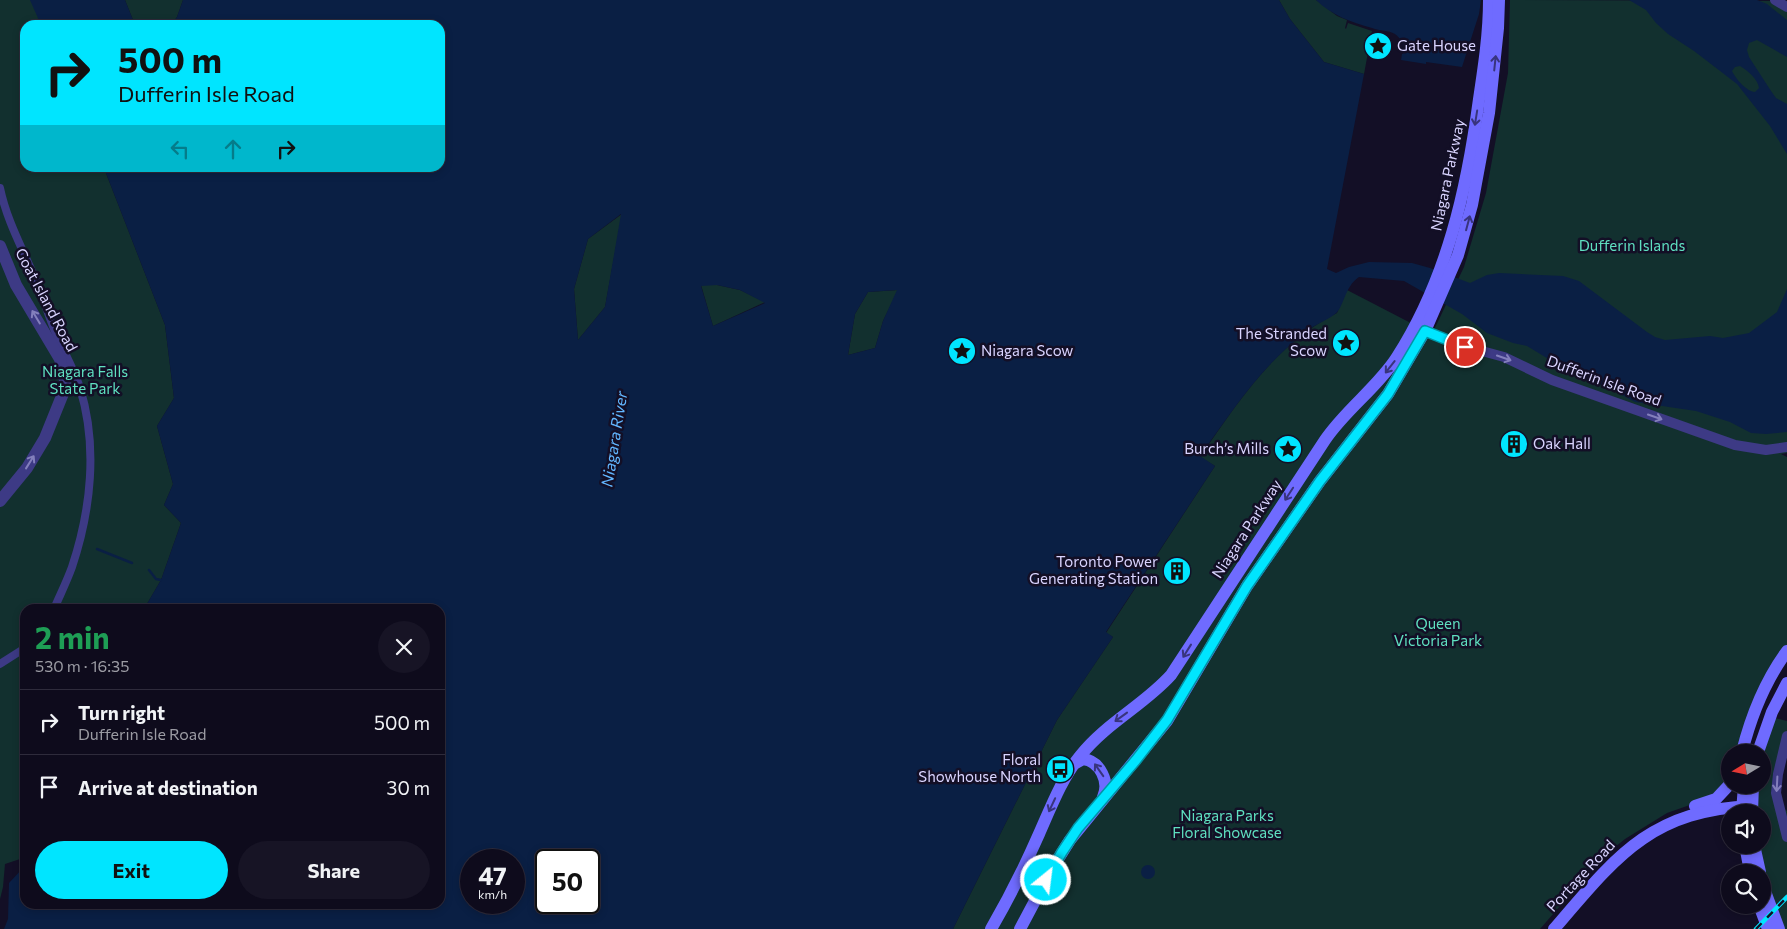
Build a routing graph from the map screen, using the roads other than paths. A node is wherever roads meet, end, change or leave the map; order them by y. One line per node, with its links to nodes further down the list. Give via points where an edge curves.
1 (1489, 0): 7 (main road, Niagara Parkway, one-way to 7, via 1485,54 1469,164)
2 (1499, 0): 7 (main road, Niagara Parkway, one-way to 2, via 1468,222 1484,146 1496,56)
3 (1775, 0): 4 (street)
4 (1787, 7)
5 (0, 188): 11 (street, via 8,216 80,388 88,429 91,468 88,500 72,568)
6 (0, 246): 10 (street, Goat Island Road, one-way to 6, via 27,468 45,438 64,391 65,380 60,359 16,285)
7 (1447, 267): 8 (main road, Niagara Parkway)
8 (1420, 328): 9 (street, Dufferin Isle Road, one-way to 9, via 1456,344 1504,357 1552,380 1735,445 1766,450); 21 (main road, Niagara Parkway, one-way to 21, via 1385,373 1335,426 1171,675 1154,693 1097,736); 23 (main road, Niagara Parkway, via 1388,394 1320,481 1247,586 1167,720)
9 (1787, 447)
10 (0, 500)
11 (56, 604)
12 (1787, 650): 18 (main road, via 1764,689)
13 (20, 651): 14 (street)
14 (0, 664)
15 (1787, 664): 19 (main road, via 1766,702)
16 (1787, 683): 20 (main road)
17 (1787, 736): 24 (street, one-way to 24, via 1776,793)
18 (1744, 744)
19 (1752, 744)
20 (1761, 744)
21 (1074, 765): 23 (main road, one-way to 21, via 1106,785 1097,766 1083,759); 30 (main road, Niagara Parkway, one-way to 30)
22 (1721, 794): 27 (main road, via 1716,799 1659,820 1633,836 1609,857)
23 (1102, 799): 31 (main road, Niagara Parkway, via 1062,852)
24 (1783, 807): 26 (street)
25 (1721, 809): 27 (main road, Portage Road, via 1668,823 1651,833 1610,866)
26 (1787, 837)
27 (1575, 905): 32 (main road, Portage Road)
28 (1771, 907): 34 (main road)
29 (1762, 914): 33 (main road)
30 (990, 929)
31 (1020, 929)
32 (1554, 929)
33 (1768, 929)
34 (1779, 929)

